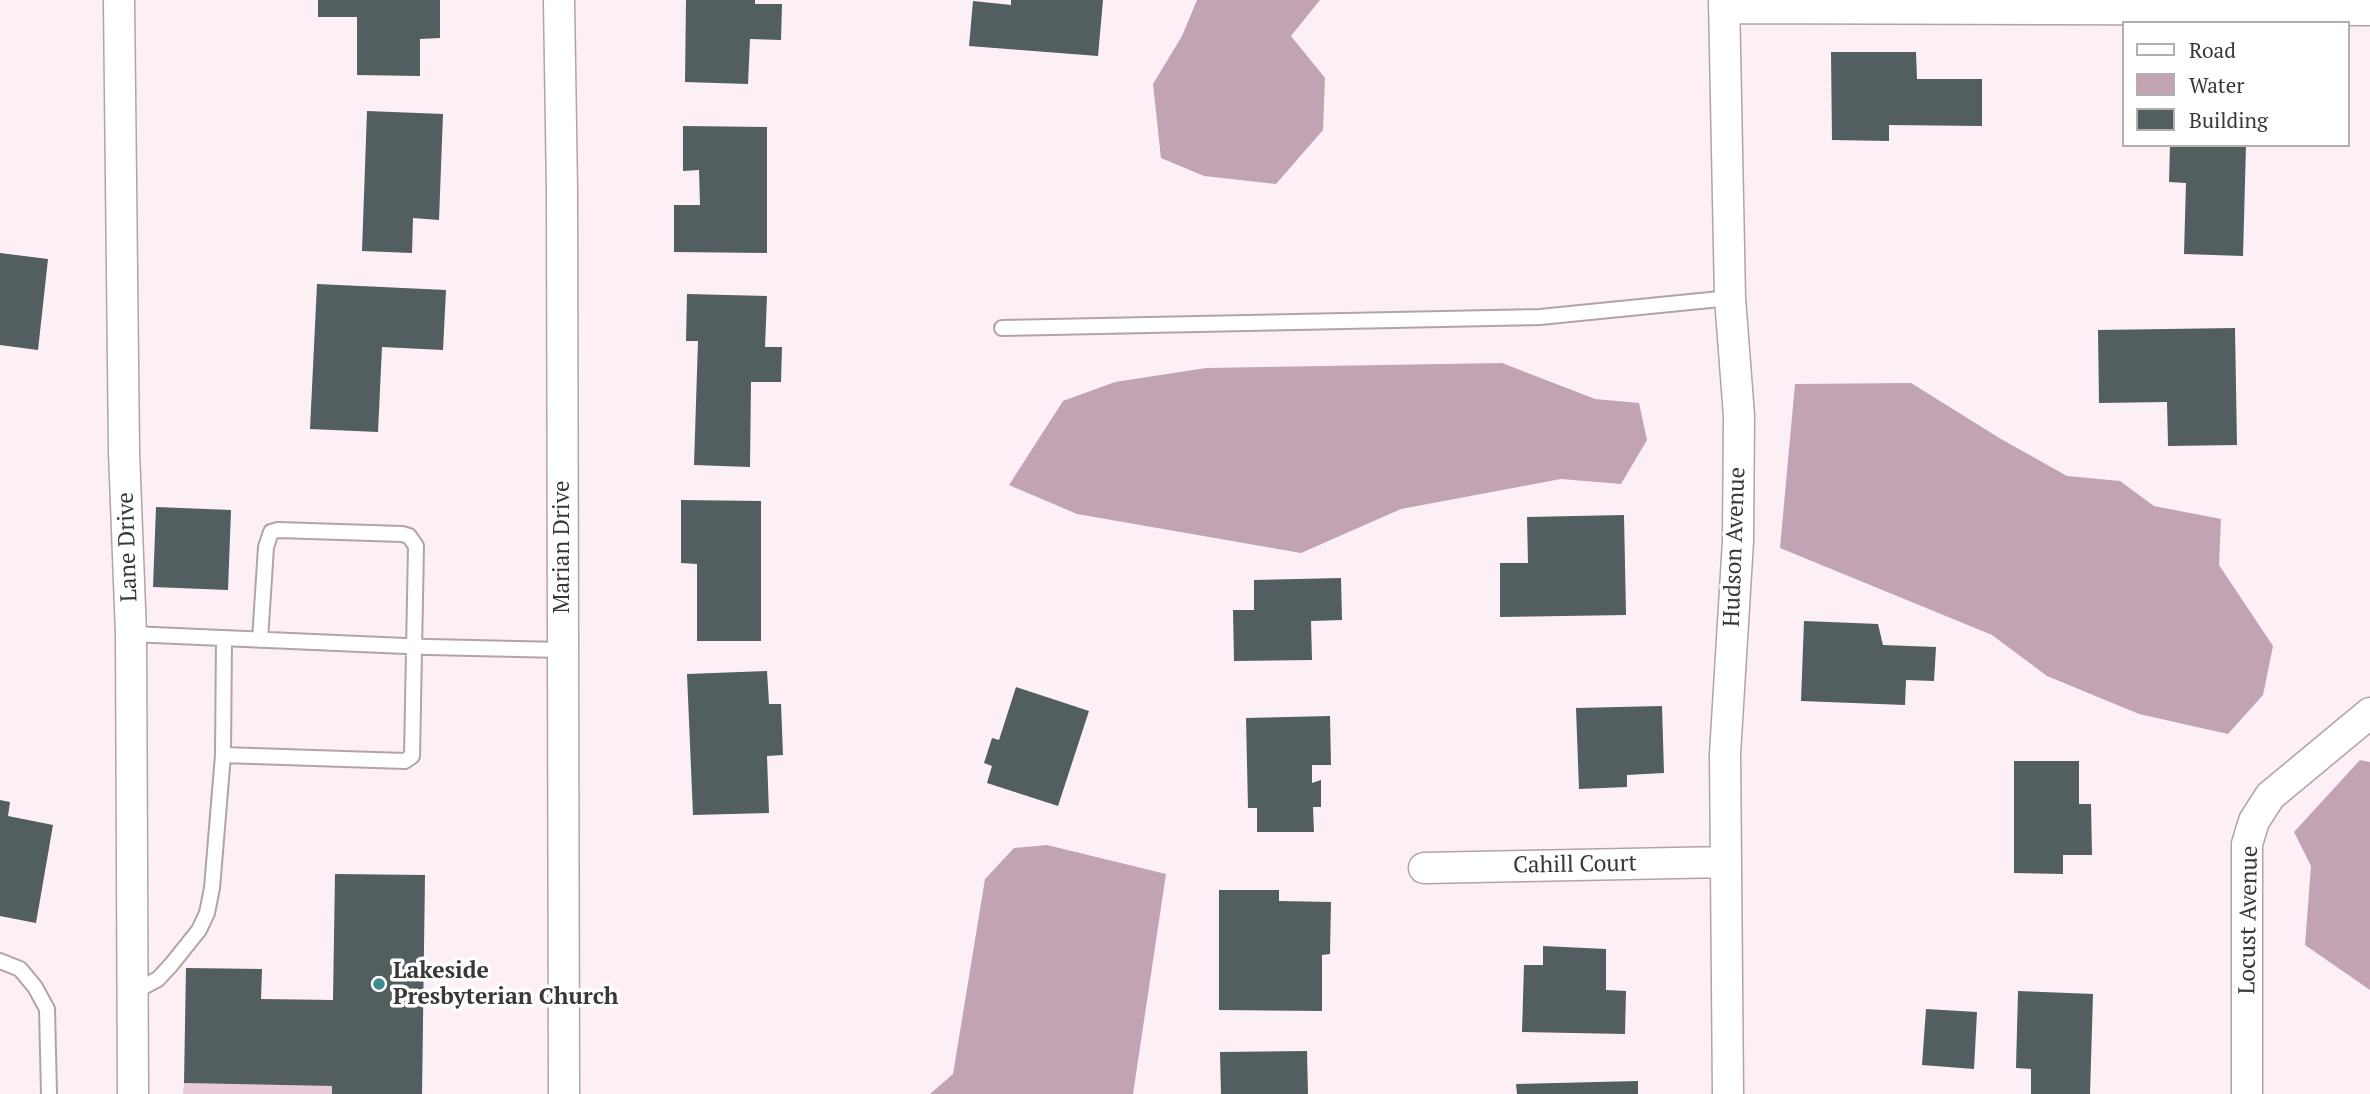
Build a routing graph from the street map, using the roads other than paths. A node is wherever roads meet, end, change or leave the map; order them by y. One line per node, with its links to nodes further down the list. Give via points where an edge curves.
1 (118, 0): 7 (street, Lane Drive)
2 (559, 0): 11 (street, Marian Drive)
3 (1724, 4): 4 (street); 5 (street, Hudson Avenue)
4 (2370, 10)
5 (1730, 298): 6 (lane, via 1540,317); 14 (street, Hudson Avenue, via 1739,444 1725,754)
6 (1002, 328)
7 (131, 634): 8 (lane); 17 (street, Lane Drive)
8 (224, 639): 9 (lane); 13 (lane)
9 (260, 640): 10 (lane); 10 (lane, via 271,532 402,534 416,546)
10 (415, 647): 11 (lane); 13 (lane, via 414,750 410,759)
11 (562, 650): 20 (street, Marian Drive)
12 (2370, 713): 22 (street, Locust Avenue, via 2270,796 2254,821 2247,844)
13 (223, 755): 17 (lane, via 207,913 199,930 158,979)
14 (1726, 862): 15 (street, Cahill Court); 21 (street, Hudson Avenue)
15 (1424, 868)
16 (0, 961): 18 (lane, via 20,969 47,1009)
17 (132, 993): 19 (street, Lane Drive)
18 (49, 1094)
19 (133, 1094)
20 (564, 1094)
21 (1728, 1094)
22 (2247, 1094)

